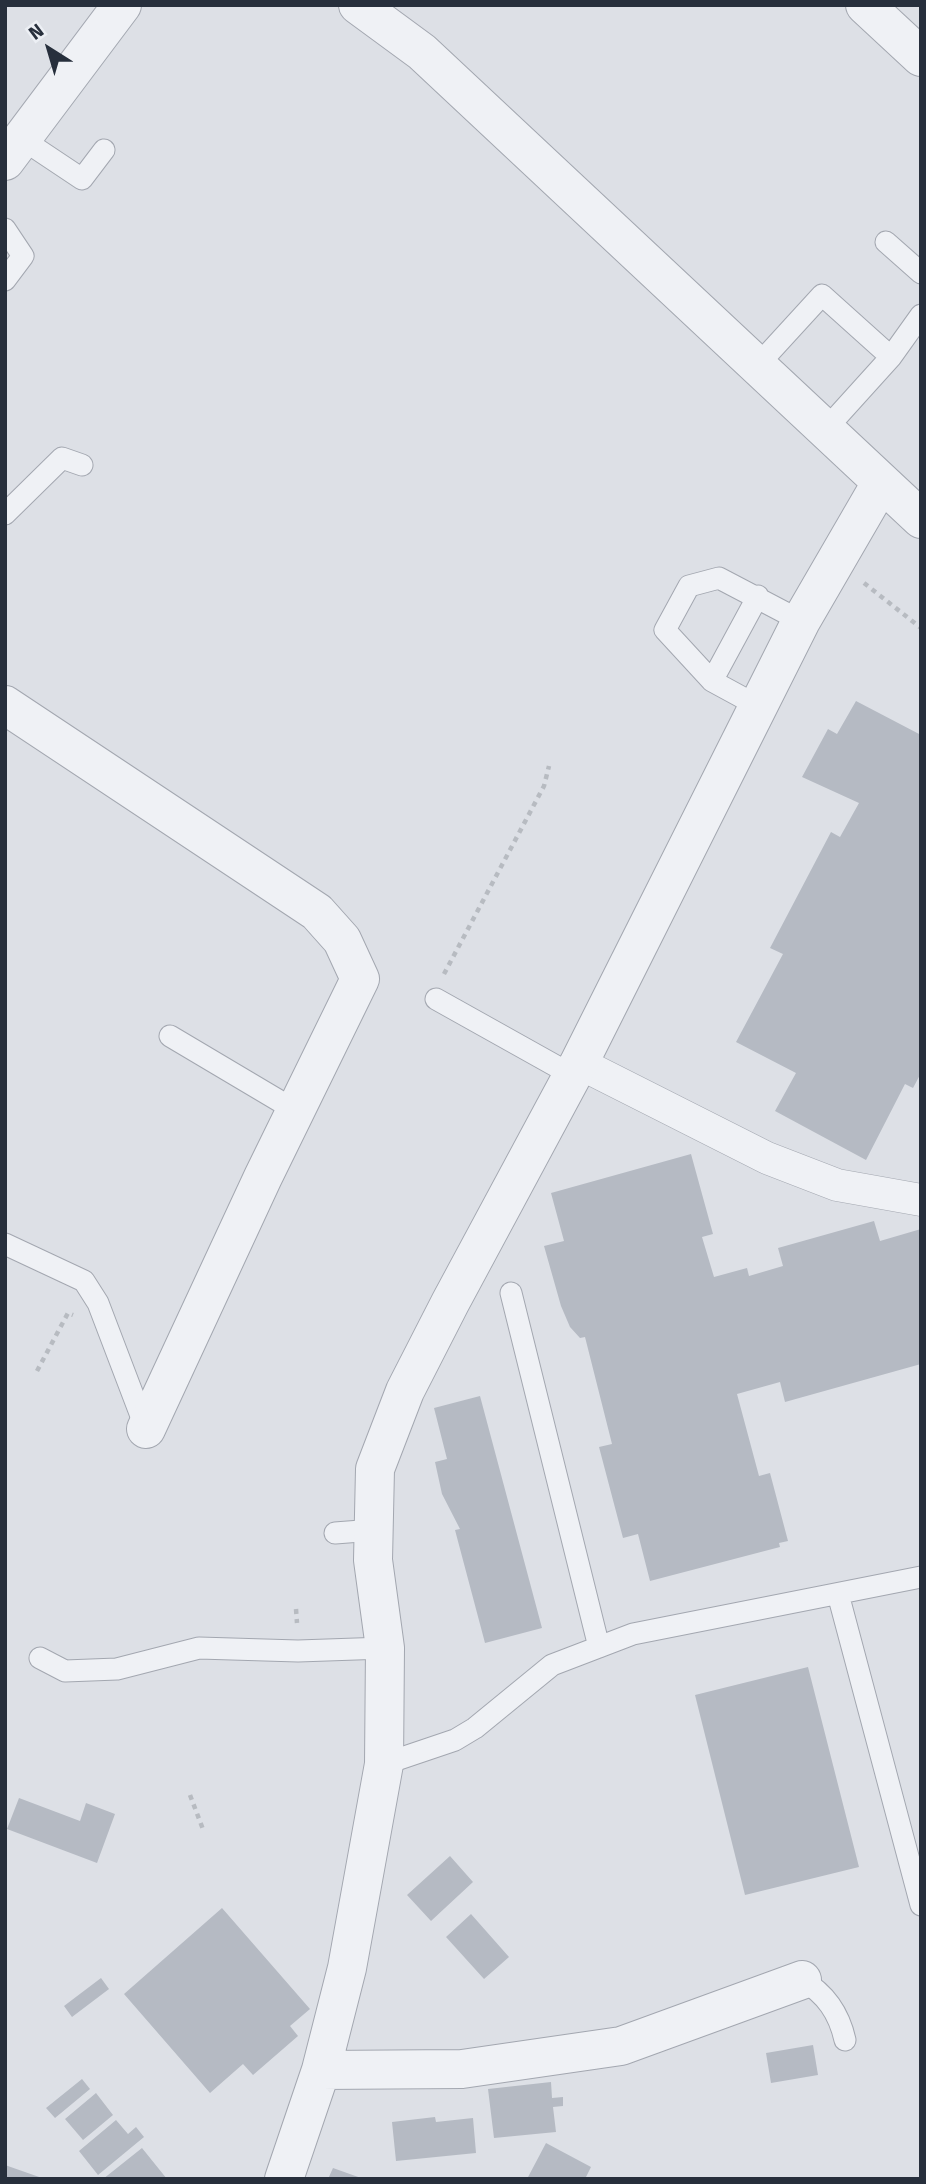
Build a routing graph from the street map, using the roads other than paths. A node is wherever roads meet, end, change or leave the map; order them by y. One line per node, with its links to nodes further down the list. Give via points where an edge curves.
1 (122, 5): 5 (street)
2 (358, 5): 13 (street, via 422,52)
3 (865, 5): 4 (street)
4 (921, 57)
5 (13, 150): 6 (lane, via 82,179)
6 (104, 150)
7 (5, 229): 10 (lane, via 23,256)
8 (886, 242): 9 (lane)
9 (921, 273)
10 (5, 280)
11 (921, 315): 12 (lane)
12 (891, 357): 13 (lane, via 822,295); 14 (lane)
13 (757, 366): 14 (street)
14 (825, 429): 16 (street)
15 (82, 465): 17 (lane, via 62,458)
16 (881, 483): 18 (street); 20 (street)
17 (5, 514)
18 (921, 519)
19 (758, 596): 20 (lane); 21 (lane); 21 (lane, via 719,578 689,586 665,631)
20 (801, 621): 23 (street)
21 (712, 681): 23 (lane)
22 (5, 705): 27 (street, via 317,912 342,940 360,979)
23 (758, 706): 26 (street)
24 (436, 999): 26 (lane)
25 (170, 1035): 27 (lane)
26 (576, 1069): 28 (street, via 767,1158 837,1185); 32 (street, via 405,1391 375,1469)
27 (298, 1112): 31 (street)
28 (921, 1200)
29 (5, 1244): 31 (lane, via 84,1281 98,1303)
30 (511, 1293): 36 (lane)
31 (146, 1429)
32 (374, 1530): 33 (lane); 37 (street, via 373,1560)
33 (335, 1533)
34 (921, 1577): 35 (lane)
35 (838, 1594): 36 (lane, via 633,1634); 40 (lane)
36 (599, 1647): 39 (lane, via 552,1665 455,1740)
37 (385, 1648): 38 (lane, via 200,1648 104,1670 65,1671); 39 (street)
38 (40, 1658)
39 (384, 1764): 43 (street, via 347,1968)
40 (921, 1906)
41 (802, 1980): 42 (lane, via 820,1991 840,2019); 43 (street, via 621,2046 462,2069)
42 (845, 2040)
43 (321, 2070): 44 (street)
44 (284, 2179)

